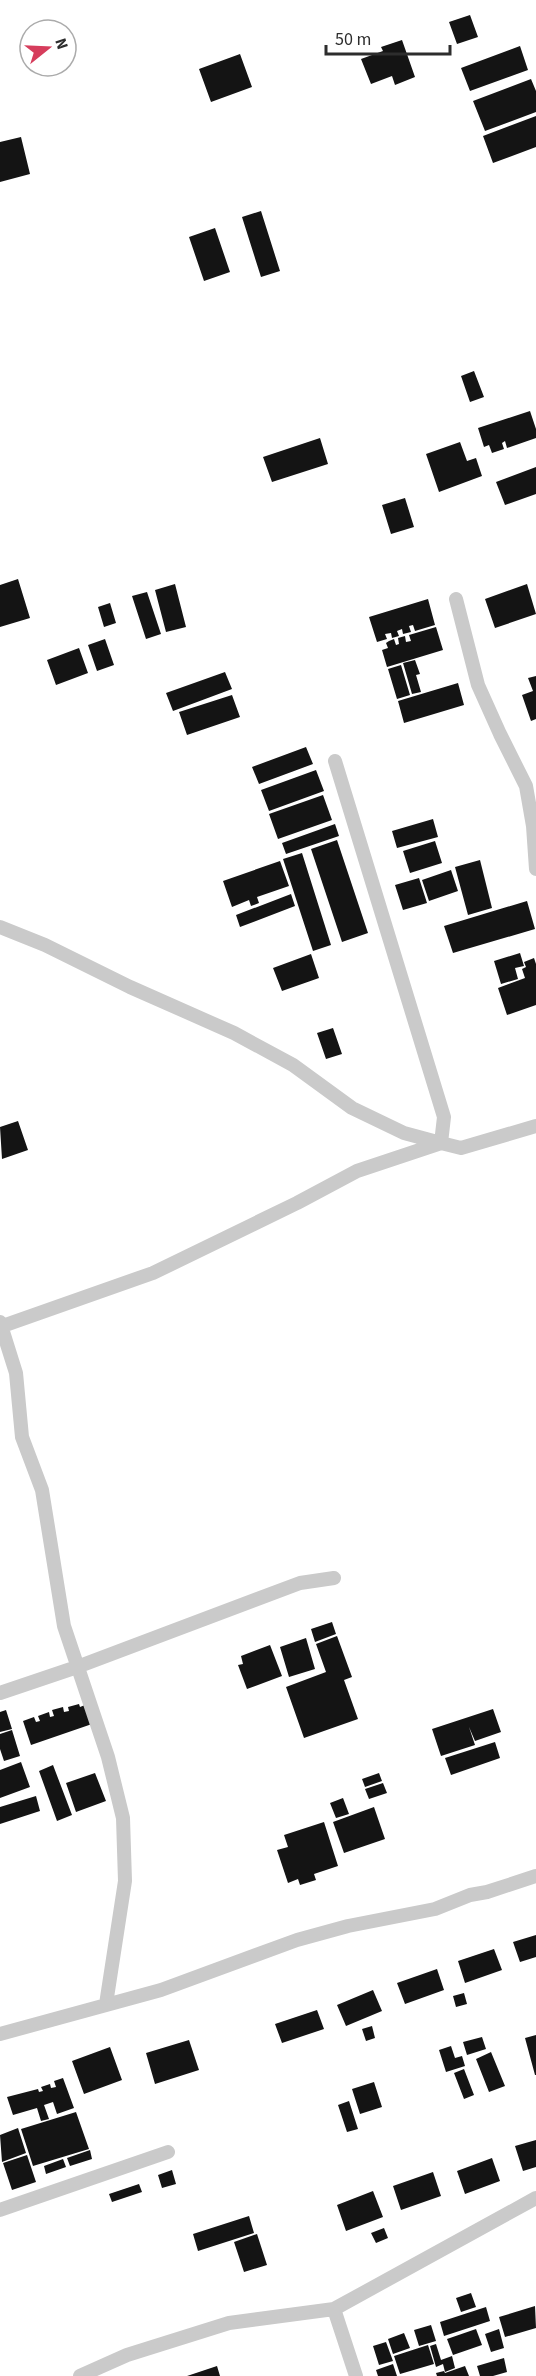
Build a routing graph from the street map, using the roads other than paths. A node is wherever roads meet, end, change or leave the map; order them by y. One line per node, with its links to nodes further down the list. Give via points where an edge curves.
1 (456, 599): 3 (street, via 478,685 526,786)
2 (335, 760): 6 (street, via 444,1117)
3 (536, 869)
4 (0, 927): 6 (street, via 234,1033 292,1065 352,1108 404,1133)
5 (536, 1126): 6 (street, via 461,1148)
6 (441, 1143): 7 (street, via 357,1171 153,1273)
7 (1, 1325): 9 (street, via 16,1373 22,1437 42,1490 64,1626)
8 (334, 1578): 9 (street, via 300,1583)
9 (77, 1667): 10 (street); 12 (street, via 108,1757 123,1818 125,1881)
10 (0, 1693)
11 (536, 1876): 12 (street, via 435,1909 297,1940 161,1990)
12 (106, 2004): 13 (street)
13 (1, 2029)
14 (168, 2152): 16 (street)
15 (536, 2198): 17 (street)
16 (0, 2210)
17 (334, 2309): 18 (street, via 229,2323 127,2355); 19 (street)
18 (80, 2376)
19 (356, 2376)

